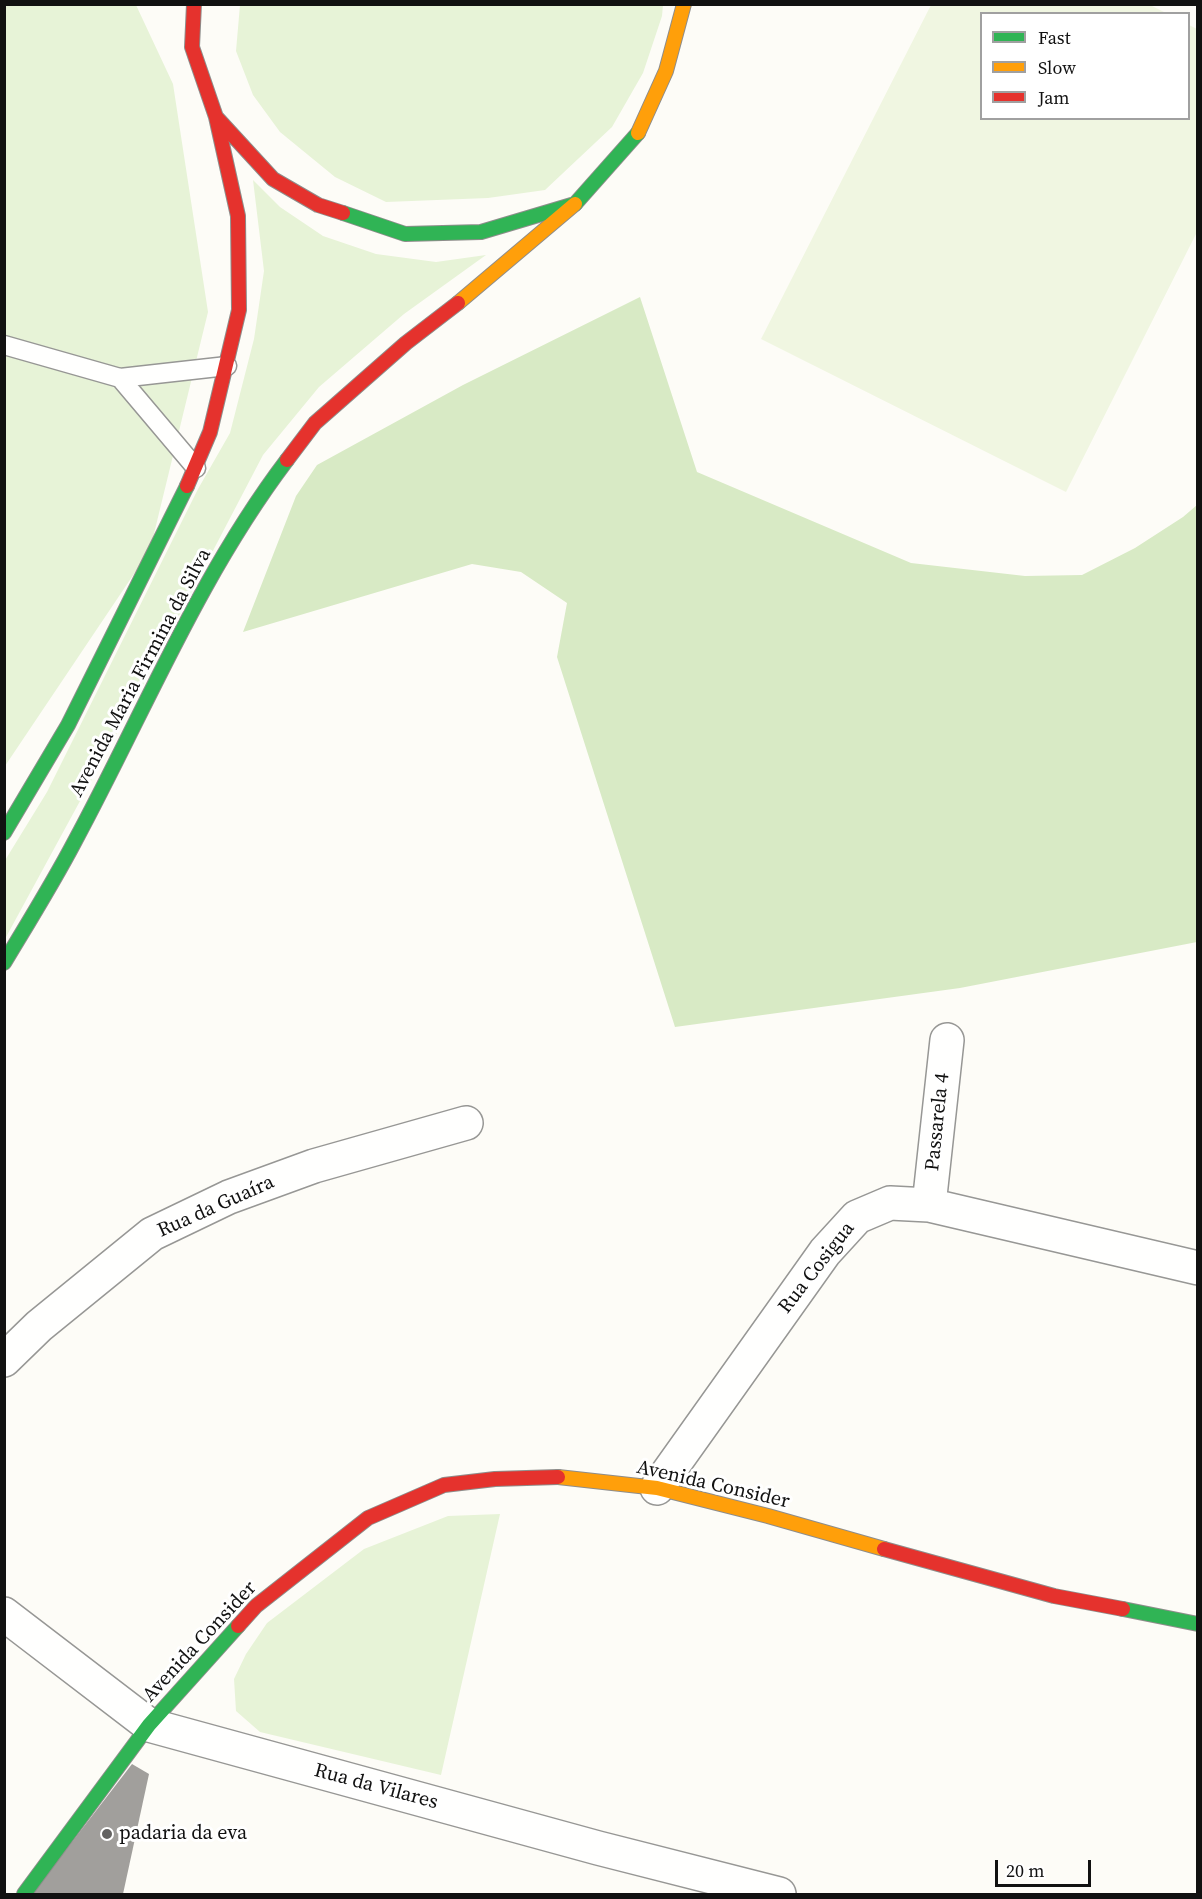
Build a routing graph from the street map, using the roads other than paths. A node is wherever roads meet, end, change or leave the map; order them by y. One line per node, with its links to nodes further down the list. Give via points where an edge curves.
1 (194, 4): 4 (main road)
2 (684, 4): 6 (main road, Avenida Maria Firmina da Silva, via 666,71 636,134)
3 (182, 26): 4 (main road, Avenida Maria Firmina da Silva)
4 (192, 47): 5 (main road, Avenida Maria Firmina da Silva)
5 (216, 117): 6 (main road, via 273,178 318,205 405,234 481,232); 8 (main road, Avenida Maria Firmina da Silva, via 238,216 239,310)
6 (575, 204): 12 (main road, Avenida Maria Firmina da Silva, via 315,423 265,489 198,597 75,842)
7 (4, 345): 9 (lane)
8 (227, 366): 9 (lane); 10 (main road, Avenida Maria Firmina da Silva)
9 (120, 378): 10 (lane)
10 (196, 468): 11 (main road, Avenida Maria Firmina da Silva, via 68,724)
11 (4, 833)
12 (4, 963)
13 (947, 1040): 15 (street, Passarela 4)
14 (466, 1124): 17 (street, Rua da Guaíra, via 314,1166 230,1197 152,1234 39,1326)
15 (929, 1205): 16 (street, Rua Cosigua); 18 (street, Rua Cosigua, via 890,1203 857,1217 825,1252)
16 (1197, 1268)
17 (4, 1360)
18 (657, 1488): 20 (main road, Avenida Consider, via 1054,1596); 21 (main road, Avenida Consider, via 562,1477 495,1479 444,1485 368,1518 256,1606)
19 (4, 1614): 21 (street, Rua da Vilares)
20 (1197, 1623)
21 (149, 1725): 22 (main road, Avenida Consider); 23 (street, Rua da Vilares)
22 (24, 1894)
23 (779, 1894)

